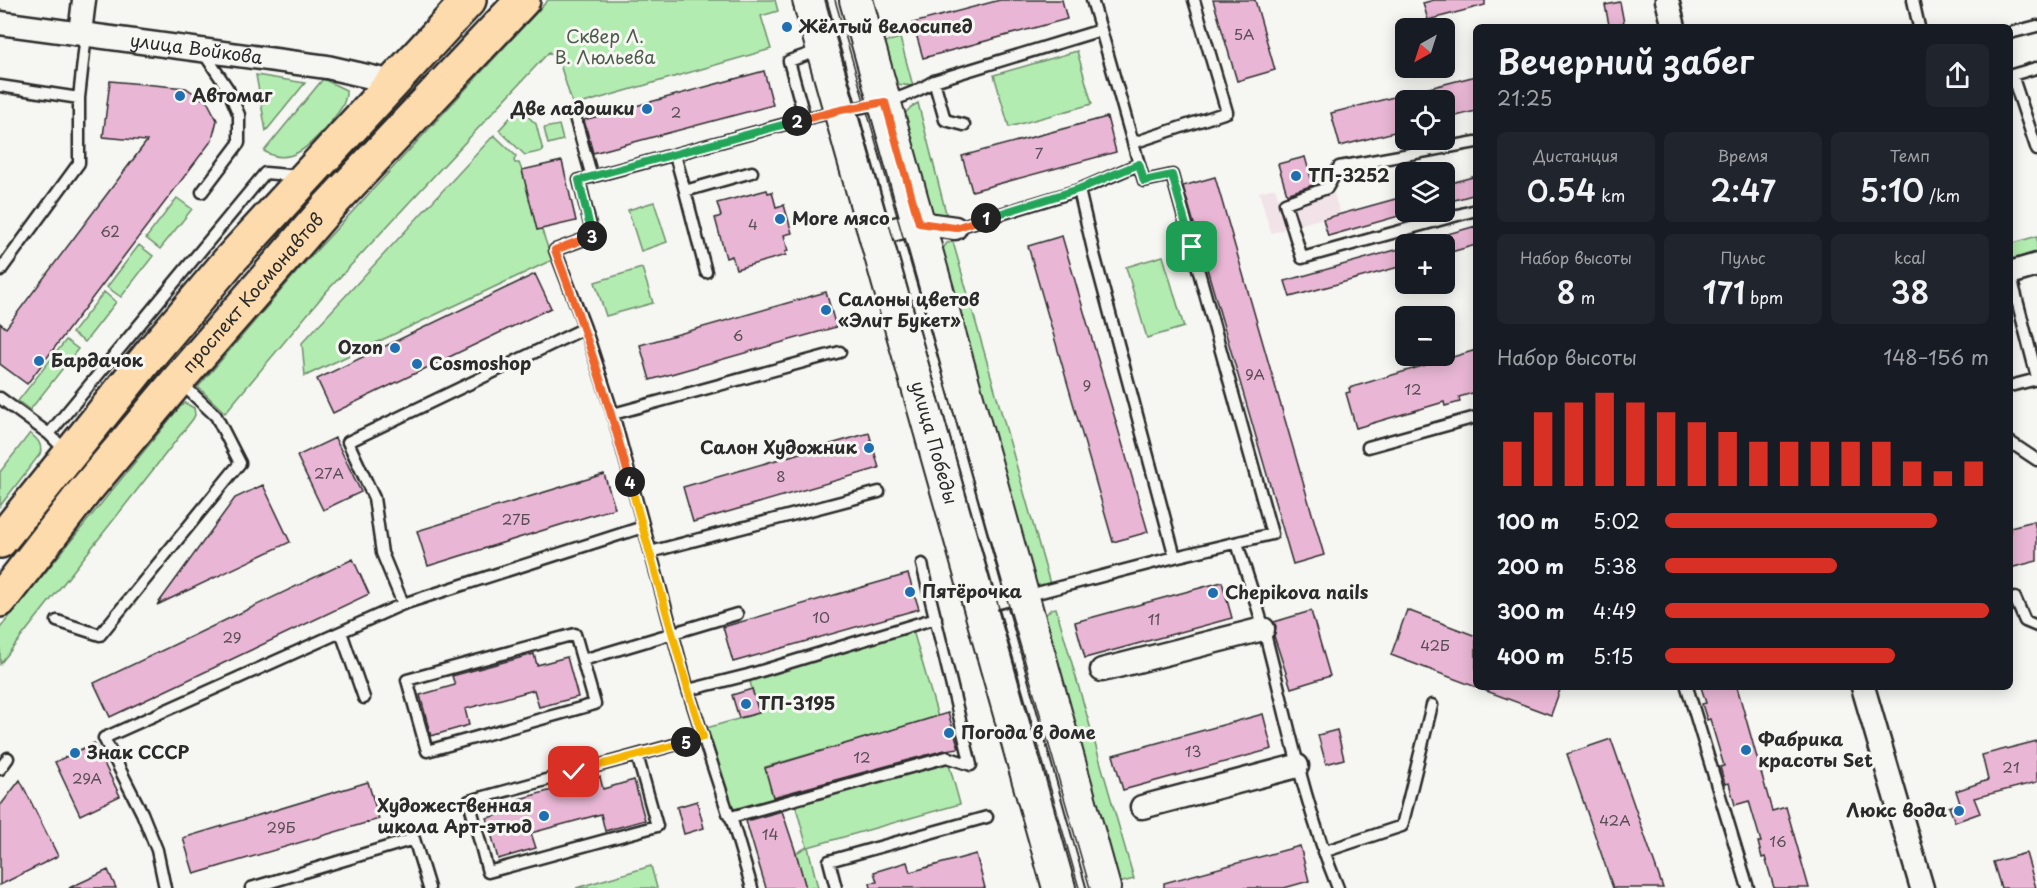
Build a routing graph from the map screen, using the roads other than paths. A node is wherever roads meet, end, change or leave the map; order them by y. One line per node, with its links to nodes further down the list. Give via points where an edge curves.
1 (84, 0): 16 (street)
2 (469, 0): 22 (main road, проспект Космонавтов)
3 (523, 0): 53 (main road, проспект Космонавтов, via 328,207)
4 (808, 0): 17 (main road, улица Победы)
5 (856, 0): 26 (main road)
6 (1092, 0): 14 (lane)
7 (1194, 0): 31 (lane, via 1227,112)
8 (1667, 0): 11 (street)
9 (1913, 0): 12 (lane)
10 (0, 23): 16 (street, улица Войкова)
11 (1673, 24)
12 (1918, 24)
13 (2037, 26): 15 (lane)
14 (1101, 30): 21 (lane); 31 (lane)
15 (2013, 32)
16 (83, 34): 18 (street, улица Войкова); 25 (lane)
17 (824, 49): 27 (main road, улица Победы); 29 (lane, via 789,61)
18 (201, 50): 22 (street, улица Войкова, via 327,67); 40 (lane, via 228,89 239,115 239,143)
19 (2036, 68): 20 (lane)
20 (2013, 75)
21 (934, 81): 26 (lane, via 918,92); 30 (lane, via 945,120)
22 (393, 82): 58 (main road, проспект Космонавтов)
23 (2013, 82): 33 (lane)
24 (0, 86): 25 (lane)
25 (79, 98): 46 (lane, via 80,163)
26 (885, 102): 27 (lane); 42 (main road)
27 (841, 110): 29 (lane); 44 (main road, улица Победы)
28 (575, 117): 37 (lane)
29 (805, 119): 34 (lane)
30 (964, 125)
31 (1133, 143): 35 (lane)
32 (1473, 143): 41 (lane, via 1339,167 1327,188 1285,203 1302,258)
33 (2037, 150)
34 (675, 155): 37 (lane); 39 (lane)
35 (1139, 164): 38 (lane); 65 (lane, via 1144,181 1172,175 1272,534)
36 (752, 172): 39 (lane)
37 (592, 177): 50 (lane, via 579,180 592,236 555,250)
38 (1079, 189): 43 (lane); 67 (lane)
39 (685, 191): 47 (lane)
40 (202, 192)
41 (1473, 211)
42 (919, 223): 43 (street); 44 (street); 69 (main road)
43 (955, 228)
44 (875, 234): 73 (main road, улица Победы)
45 (2037, 265): 48 (street)
46 (0, 271)
47 (706, 272)
48 (2013, 272)
49 (2013, 285): 52 (lane)
50 (585, 328): 56 (lane); 72 (lane, via 348,442 374,498 382,554)
51 (840, 352): 56 (lane)
52 (2037, 378): 54 (lane)
53 (177, 380): 71 (main road, проспект Космонавтов); 76 (lane, via 216,416 240,463 100,635)
54 (2013, 385)
55 (0, 398): 58 (lane)
56 (613, 414): 63 (lane)
57 (1473, 418): 60 (lane)
58 (59, 444): 64 (main road, проспект Космонавтов)
59 (2013, 444): 61 (lane)
60 (1368, 447)
61 (2037, 460)
62 (879, 492): 66 (lane)
63 (643, 528): 66 (lane); 72 (lane)
64 (0, 541)
65 (1237, 543): 67 (lane); 78 (lane)
66 (650, 552): 80 (lane)
67 (1175, 557): 69 (lane)
68 (922, 564): 75 (lane)
69 (1023, 597): 73 (lane); 103 (main road)
70 (2015, 598): 77 (lane, via 2025,621)
71 (0, 600)
72 (403, 604): 79 (lane)
73 (981, 608): 102 (main road, улица Победы)
74 (737, 614): 80 (lane)
75 (936, 618): 83 (lane); 94 (lane, via 971,765 947,757)
76 (57, 621)
77 (2037, 626)
78 (1263, 629): 82 (street); 91 (lane)
79 (341, 632): 86 (lane); 97 (lane, via 104,738 158,850)
80 (673, 634): 81 (lane); 83 (lane)
81 (582, 660): 81 (lane, via 575,634 407,680 427,751 595,704)
82 (1102, 670)
83 (688, 690): 88 (lane)
84 (1688, 690): 105 (lane)
85 (1864, 690): 106 (street)
86 (364, 698)
87 (1431, 705): 96 (lane, via 1402,826)
88 (703, 737): 89 (lane); 94 (lane)
89 (637, 755): 89 (lane, via 469,801 488,872 657,826)
90 (8, 758): 92 (lane)
91 (1298, 766): 93 (street); 96 (lane)
92 (0, 769)
93 (1142, 807)
94 (731, 817): 100 (lane)
95 (987, 818): 101 (lane, via 829,861)
96 (1323, 852): 104 (lane)
97 (165, 888)
98 (251, 888): 99 (lane, via 414,839)
99 (429, 888)
100 (752, 888)
101 (836, 888)
102 (1059, 888)
103 (1104, 888)
104 (1338, 888)
105 (1748, 888)
106 (1922, 888)

